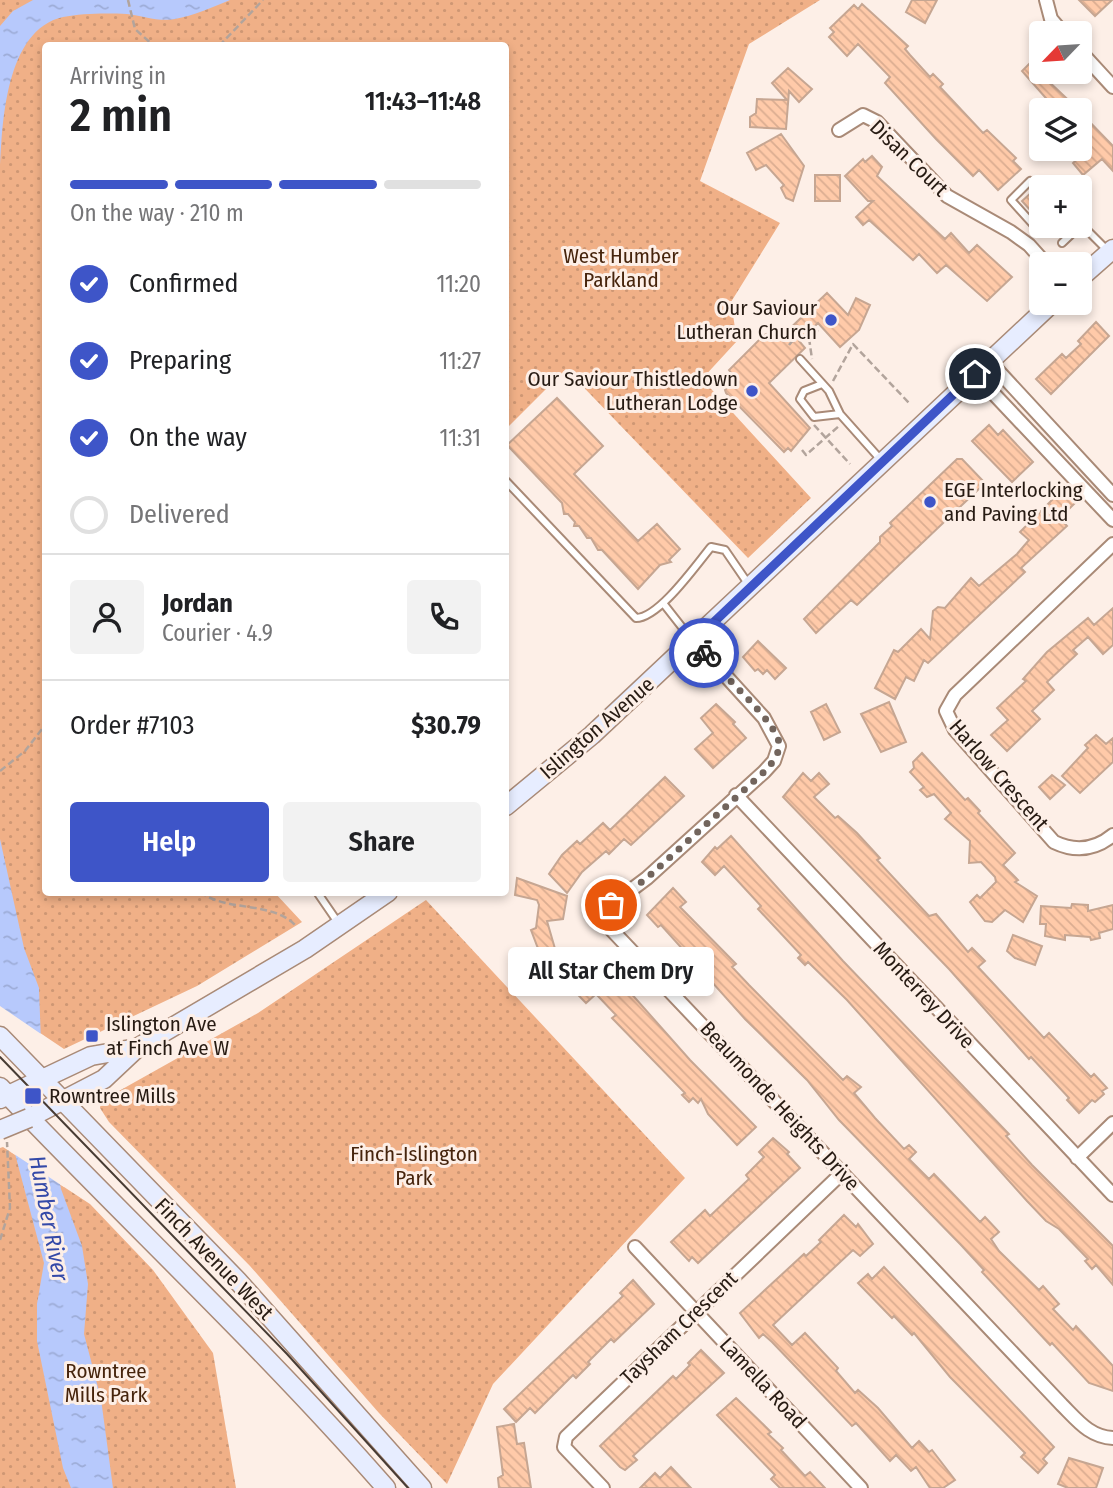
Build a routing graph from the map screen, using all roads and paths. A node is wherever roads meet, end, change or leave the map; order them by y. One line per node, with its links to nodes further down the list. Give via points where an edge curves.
1 (128, 0): 5 (path, via 135,29)
2 (264, 0): 6 (path)
3 (1046, 0): 4 (street)
4 (1053, 21)
5 (150, 42)
6 (223, 42)
7 (1092, 64): 8 (street)
8 (1113, 88)
9 (839, 130): 16 (street, Disan Court, via 863,115 871,118 947,196 1011,232)
10 (1029, 182): 11 (lane, via 1011,200)
11 (1029, 221)
12 (1092, 234): 15 (lane)
13 (1067, 238): 14 (lane)
14 (1062, 243)
15 (1111, 251): 17 (main road)
16 (1035, 252)
17 (1092, 268)
18 (1039, 315): 23 (main road, Islington Avenue)
19 (818, 330): 20 (path)
20 (809, 338): 21 (path); 24 (path, via 812,359)
21 (789, 345)
22 (800, 359): 27 (lane)
23 (989, 360): 25 (main road, Islington Avenue); 36 (street)
24 (819, 367)
25 (975, 374): 33 (main road, Islington Avenue); 37 (street)
26 (827, 375): 28 (path, via 835,383 853,344)
27 (822, 384): 29 (lane); 29 (lane, via 804,391 800,399 814,417)
28 (909, 404)
29 (843, 417): 31 (path); 33 (lane)
30 (814, 425): 31 (path)
31 (825, 438): 32 (path, via 806,455); 34 (path)
32 (802, 450)
33 (882, 462): 39 (main road, Islington Avenue)
34 (850, 464)
35 (509, 484): 40 (lane, via 636,618 644,618)
36 (1113, 495)
37 (1113, 520)
38 (1113, 544): 46 (street, Harlow Crescent, via 956,695 946,711 955,730 1054,842 1084,849)
39 (750, 586): 40 (lane, via 725,550 711,547); 41 (main road, Islington Avenue)
40 (663, 603): 41 (lane)
41 (694, 641): 44 (street, Beaumonde Heights Drive, via 778,739 774,761); 45 (main road, Islington Avenue)
42 (42, 729): 43 (path)
43 (0, 771)
44 (736, 795): 60 (street, Monterrey Drive); 61 (street, Beaumonde Heights Drive, via 647,878 611,905 607,925)
45 (509, 804)
46 (1113, 835)
47 (208, 896): 51 (path, via 282,915)
48 (320, 896): 50 (lane)
49 (382, 896): 50 (main road)
50 (340, 926): 53 (main road)
51 (298, 928)
52 (0, 1036): 54 (main road, Finch Avenue West)
53 (137, 1048): 54 (main road, via 91,1056); 56 (main road, via 104,1079)
54 (42, 1078): 55 (main road); 56 (main road, Finch Avenue West)
55 (3, 1094): 57 (main road, Finch Avenue West)
56 (64, 1102): 57 (main road); 68 (main road, Finch Avenue West, via 246,1290)
57 (29, 1118): 59 (main road, bridge); 67 (main road, Finch Avenue West, via 264,1353)
58 (1113, 1123): 60 (street)
59 (3, 1135): 63 (path, via 10,1208)
60 (1077, 1158): 62 (street, Monterrey Drive)
61 (842, 1173): 65 (street, Taysham Crescent); 66 (street, Beaumonde Heights Drive, via 1088,1431)
62 (1113, 1195)
63 (0, 1240)
64 (635, 1247): 65 (street, Lamella Road)
65 (695, 1311): 69 (street, Taysham Crescent, via 566,1437 564,1447 570,1456); 70 (street, Lamella Road)
66 (1113, 1438)
67 (386, 1488)
68 (422, 1488)
69 (603, 1488)
70 (861, 1488)

